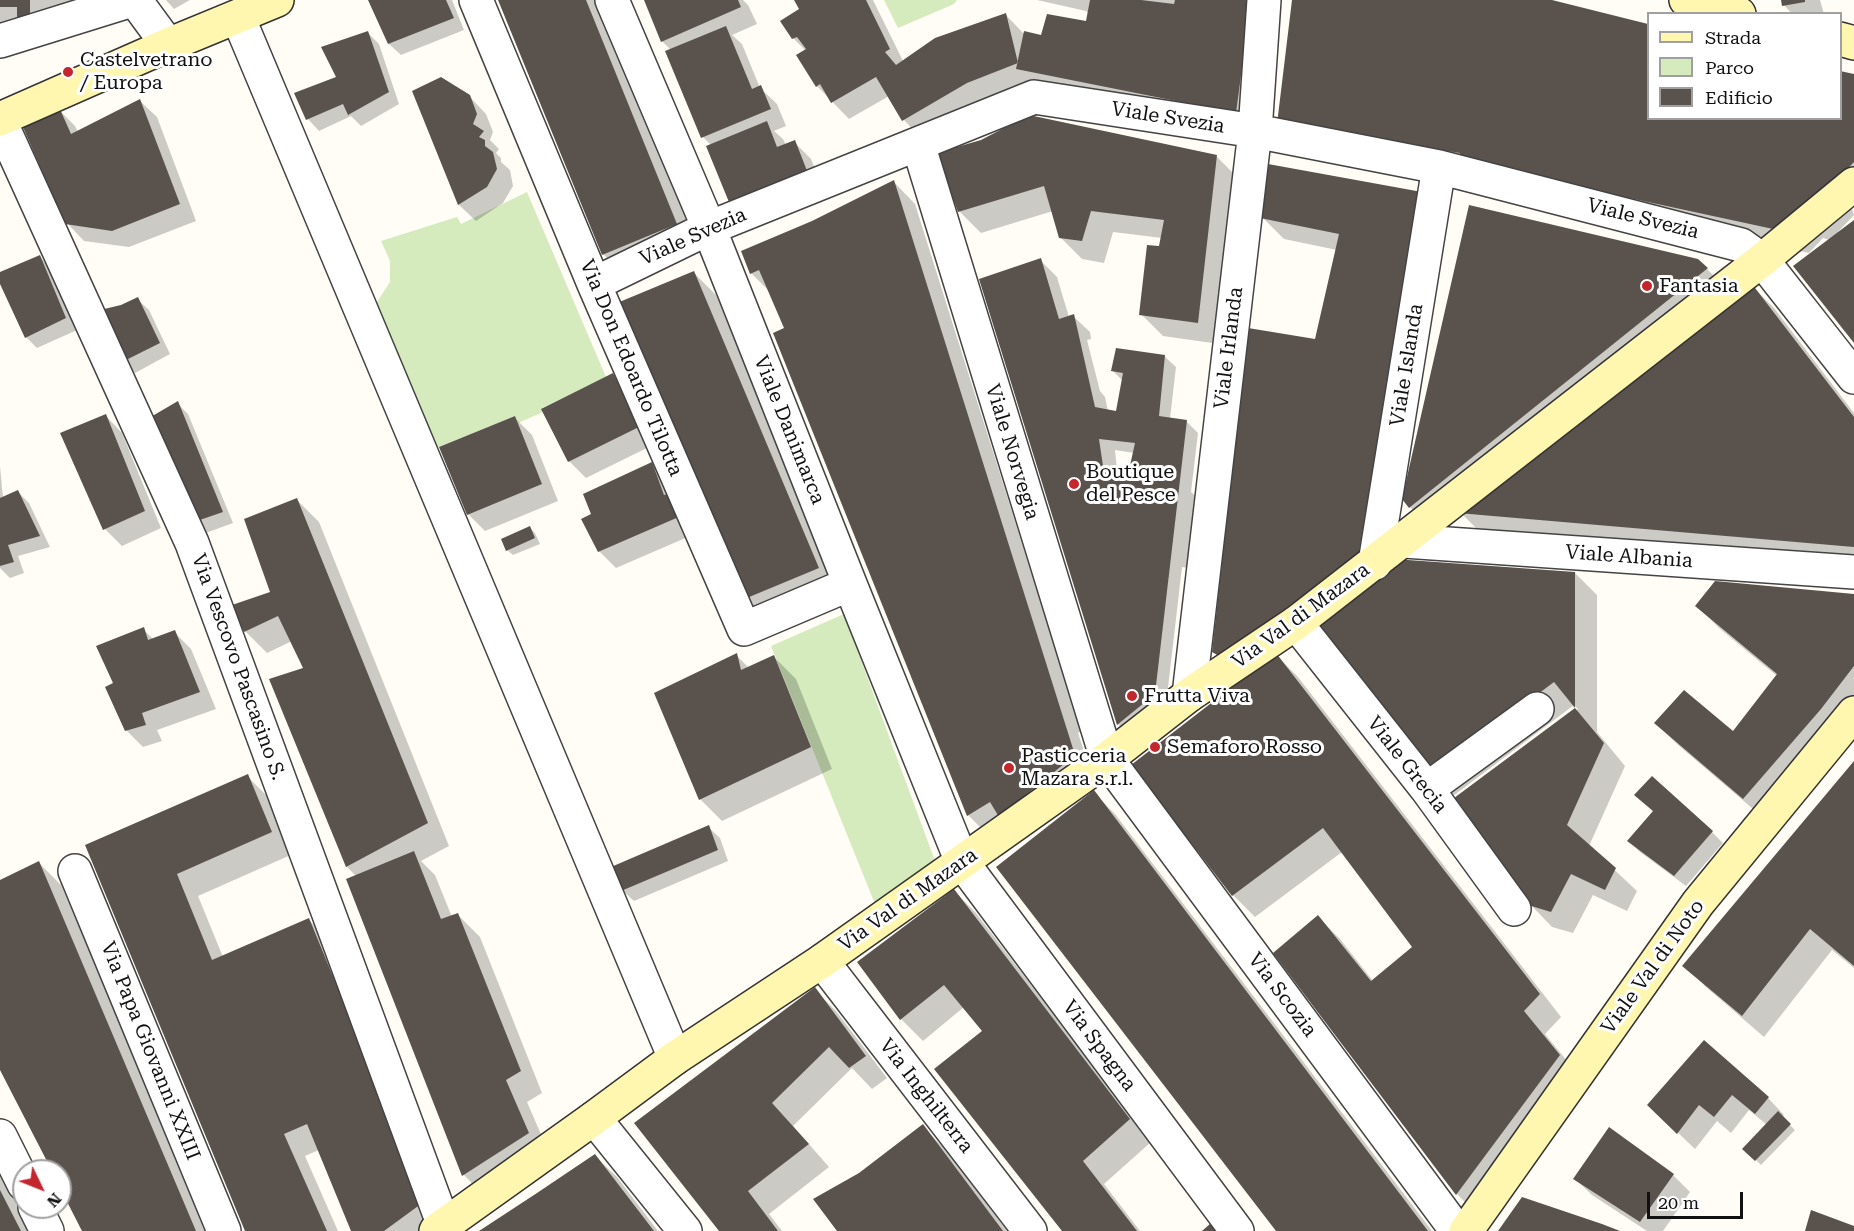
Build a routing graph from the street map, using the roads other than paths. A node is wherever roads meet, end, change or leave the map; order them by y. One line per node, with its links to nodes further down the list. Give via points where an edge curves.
1 (134, 0): 9 (street); 10 (street)
2 (277, 0): 8 (street)
3 (476, 0): 18 (street, Via Don Edoardo Tilotta)
4 (612, 0): 16 (street, Viale Danimarca)
5 (1264, 0): 12 (street, Viale Irlanda)
6 (1686, 0): 7 (street)
7 (1731, 12)
8 (238, 17): 10 (street); 34 (street)
9 (0, 41)
10 (168, 45): 11 (street)
11 (0, 120): 38 (street, Via Vescovo Pascasino S., via 192,543)
12 (1255, 131): 13 (street, Viale Svezia, via 1034,97); 14 (street, Viale Svezia); 25 (street, Viale Irlanda)
13 (918, 144): 16 (street, Viale Svezia); 28 (street, Viale Norvegia)
14 (1439, 166): 17 (street, Viale Svezia, via 1741,244); 21 (street, Viale Islanda)
15 (1854, 184): 17 (street, Via Val di Mazara)
16 (709, 228): 18 (street, Viale Svezia); 23 (street, Viale Danimarca)
17 (1762, 260): 19 (street, Viale Svezia); 20 (street, Via Val di Mazara)
18 (594, 284): 23 (street, Via Don Edoardo Tilotta, via 744,629)
19 (1854, 377)
20 (1404, 541): 21 (street, Via Val di Mazara); 22 (street, Viale Albania)
21 (1376, 563): 24 (street, Via Val di Mazara)
22 (1854, 572)
23 (850, 584): 30 (street, Viale Danimarca)
24 (1296, 623): 25 (street, Via Val di Mazara); 29 (street, Viale Grecia)
25 (1188, 695): 28 (street, Via Val di Mazara)
26 (1537, 709): 29 (street)
27 (1854, 713): 44 (street, Viale Val di Noto, via 1698,903)
28 (1107, 759): 30 (street, Via Val di Mazara); 43 (street, Via Scozia)
29 (1427, 789): 32 (street, Viale Grecia)
30 (962, 862): 33 (street, Via Val di Mazara); 42 (street, Via Spagna)
31 (75, 871): 39 (street, Via Papa Giovanni XXIII)
32 (1514, 909)
33 (822, 961): 34 (street, Via Val di Mazara); 41 (street, Via Inghilterra)
34 (675, 1058): 35 (street, Via Val di Mazara)
35 (594, 1118): 38 (street, Via Val di Mazara); 40 (street)
36 (0, 1136): 37 (street)
37 (12, 1160)
38 (442, 1230)
39 (224, 1231)
40 (685, 1231)
41 (1030, 1231)
42 (1237, 1231)
43 (1457, 1231)
44 (1466, 1231)

